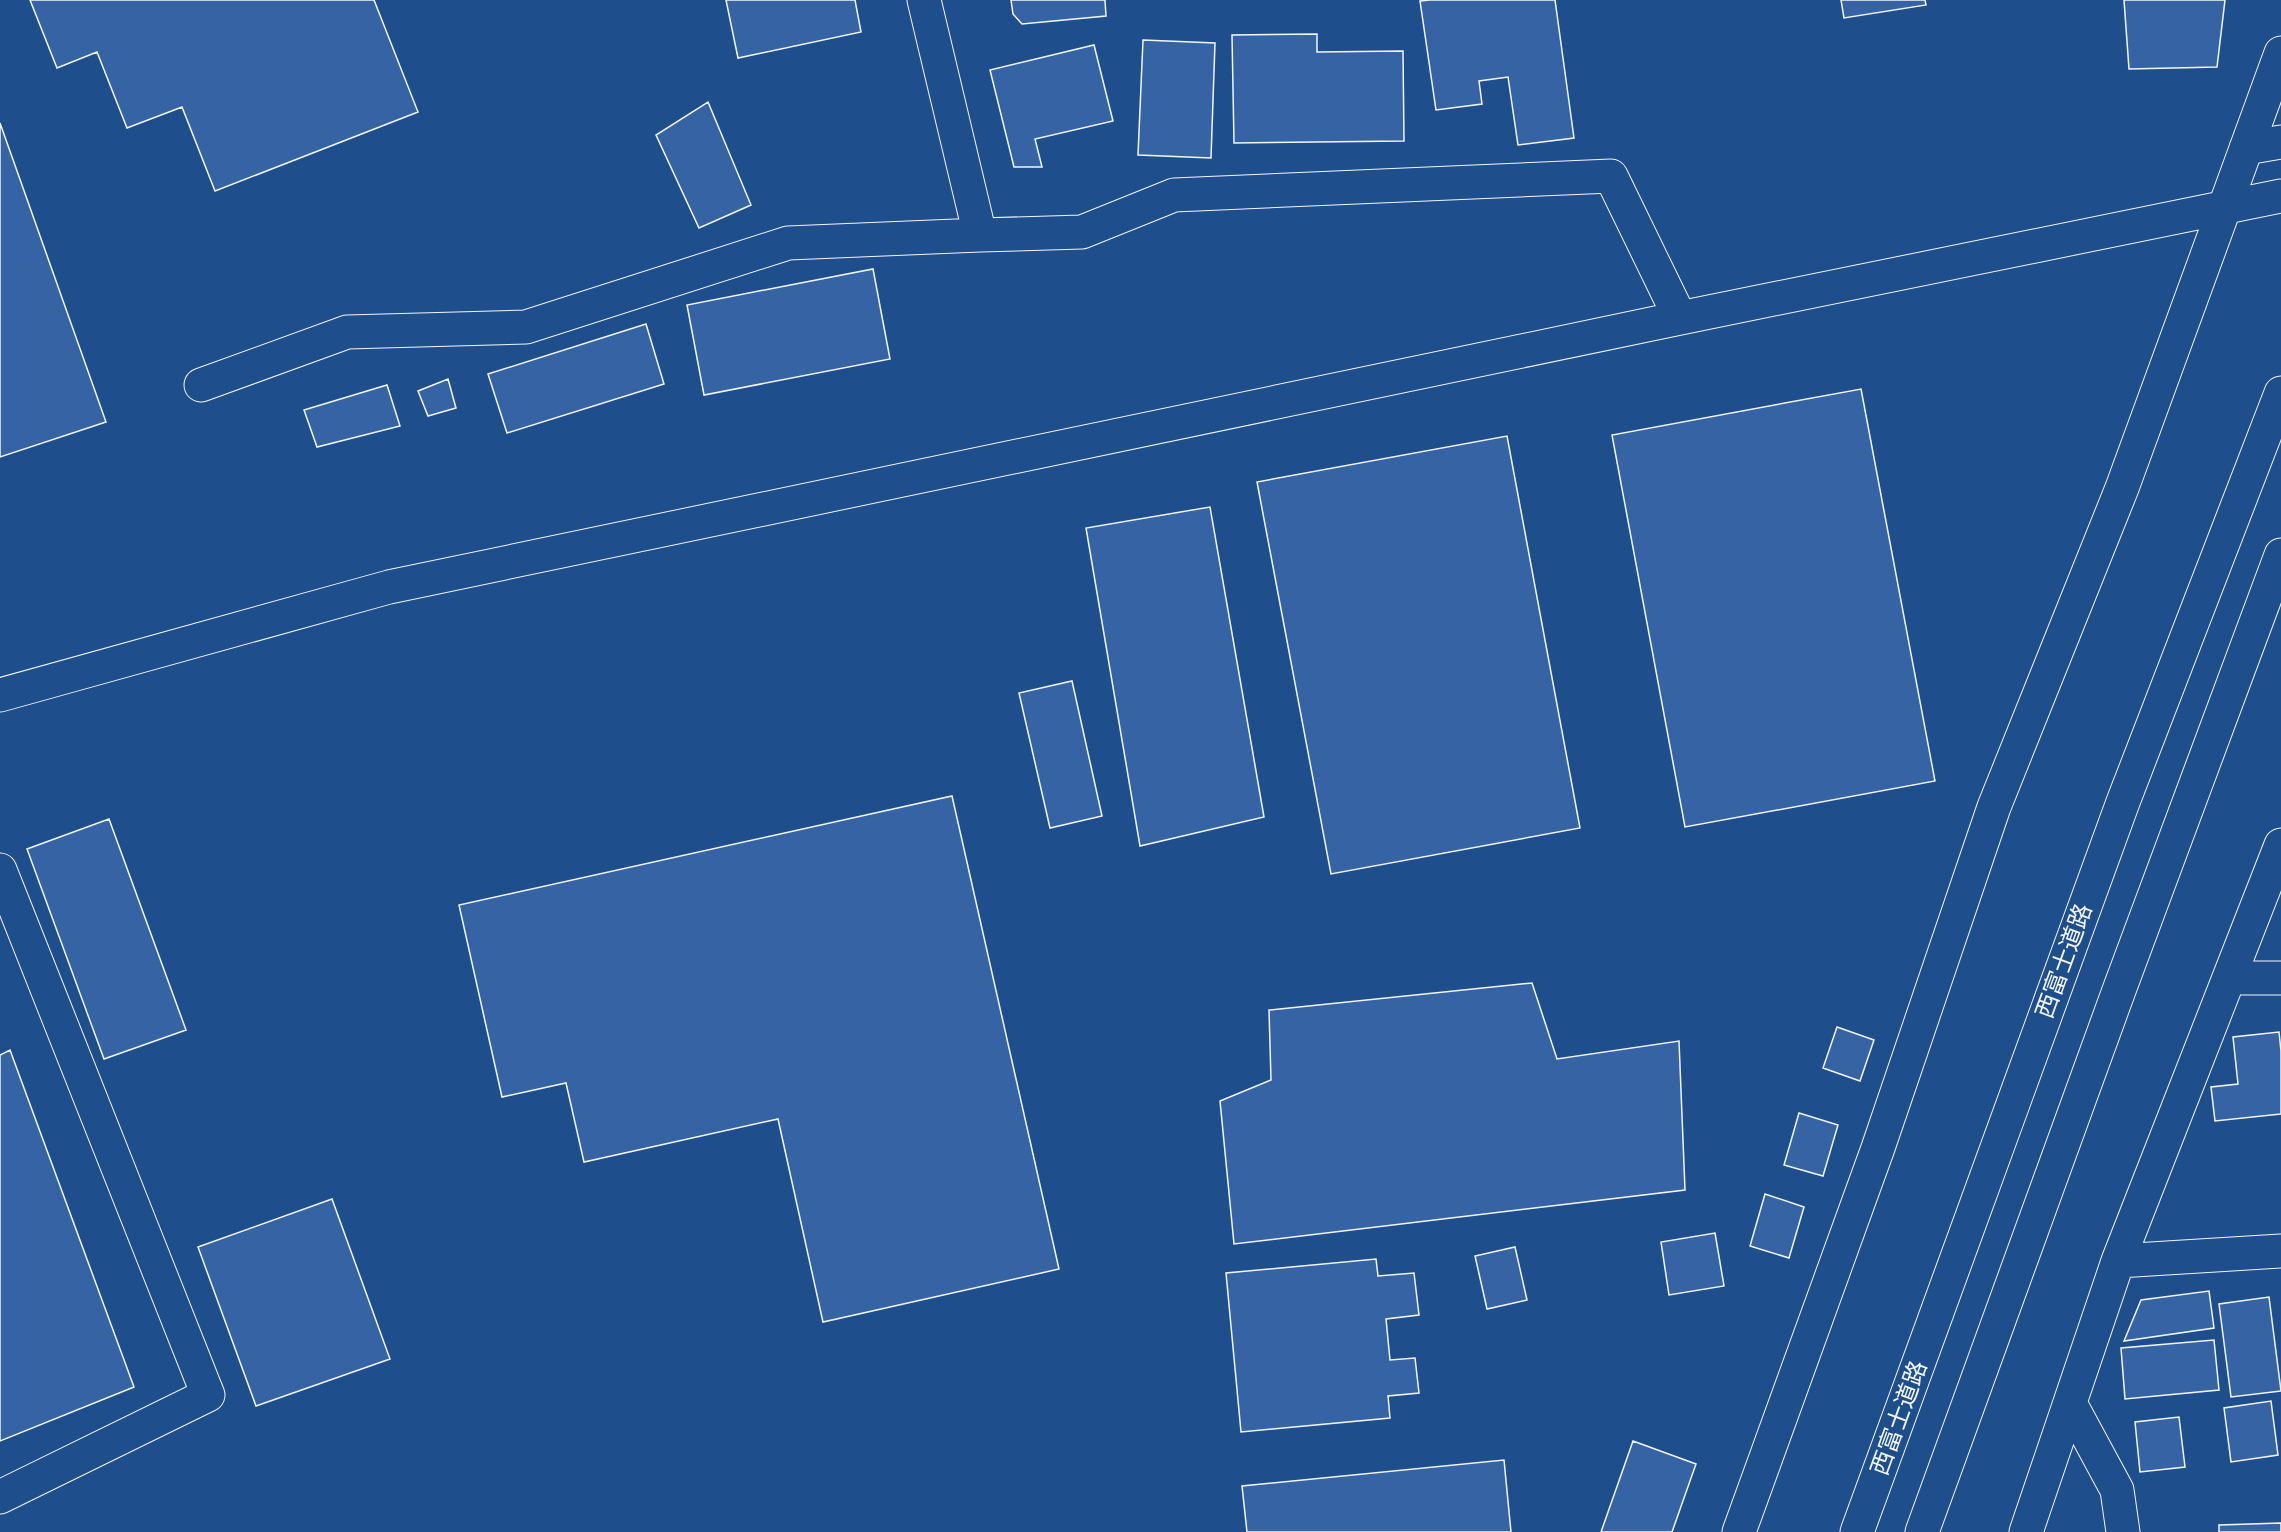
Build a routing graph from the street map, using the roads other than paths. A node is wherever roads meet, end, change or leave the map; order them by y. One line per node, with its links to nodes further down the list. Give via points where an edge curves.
1 (924, 0): 7 (main road)
2 (2281, 53): 4 (main road)
3 (2281, 142): 4 (main road)
4 (2246, 148): 6 (main road)
5 (2281, 196): 6 (main road)
6 (2226, 206): 8 (main road); 21 (main road, via 2122,489 1994,807 1878,1148)
7 (980, 235): 8 (main road, via 1082,232 1174,195 1611,176); 9 (main road, via 788,243 526,327 347,332)
8 (1680, 318): 12 (main road, via 389,587)
9 (201, 385)
10 (2281, 393): 22 (main road, 西富士道路, via 2119,813)
11 (2281, 555): 23 (main road)
12 (0, 695)
13 (2281, 844): 15 (main road)
14 (0, 870): 20 (main road, via 208,1395)
15 (2230, 978): 16 (main road); 18 (main road)
16 (2281, 978)
17 (2281, 1251): 18 (main road)
18 (2118, 1261): 19 (main road)
19 (2070, 1403): 24 (main road); 25 (main road, via 2117,1490)
20 (0, 1497)
21 (1740, 1532)
22 (1857, 1532)
23 (1922, 1532)
24 (2026, 1532)
25 (2123, 1532)

